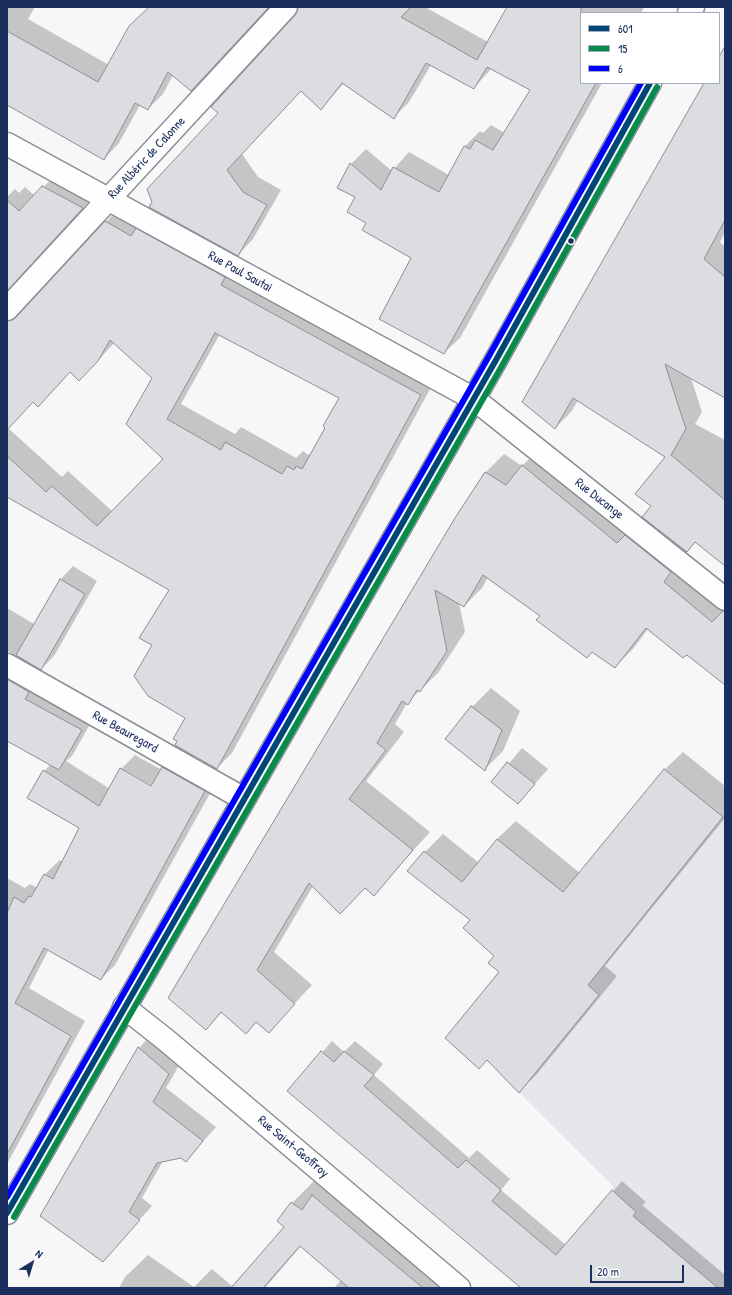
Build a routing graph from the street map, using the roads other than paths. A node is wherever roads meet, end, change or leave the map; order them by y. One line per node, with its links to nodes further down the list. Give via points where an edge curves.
1 (286, 7): 4 (street, Rue Albéric de Calonne)
2 (649, 84): 6 (street)
3 (7, 144): 4 (street, Rue Paul Sautai)
4 (108, 199): 5 (street, Rue Albéric de Calonne); 6 (street, Rue Paul Sautai)
5 (7, 309)
6 (474, 399): 7 (street, Rue Ducange); 9 (street)
7 (725, 599)
8 (7, 666): 9 (street, Rue Beauregard)
9 (244, 799): 10 (street)
10 (124, 1007): 11 (street); 12 (street, Rue Saint-Geoffroy)
11 (7, 1213)
12 (459, 1288)

